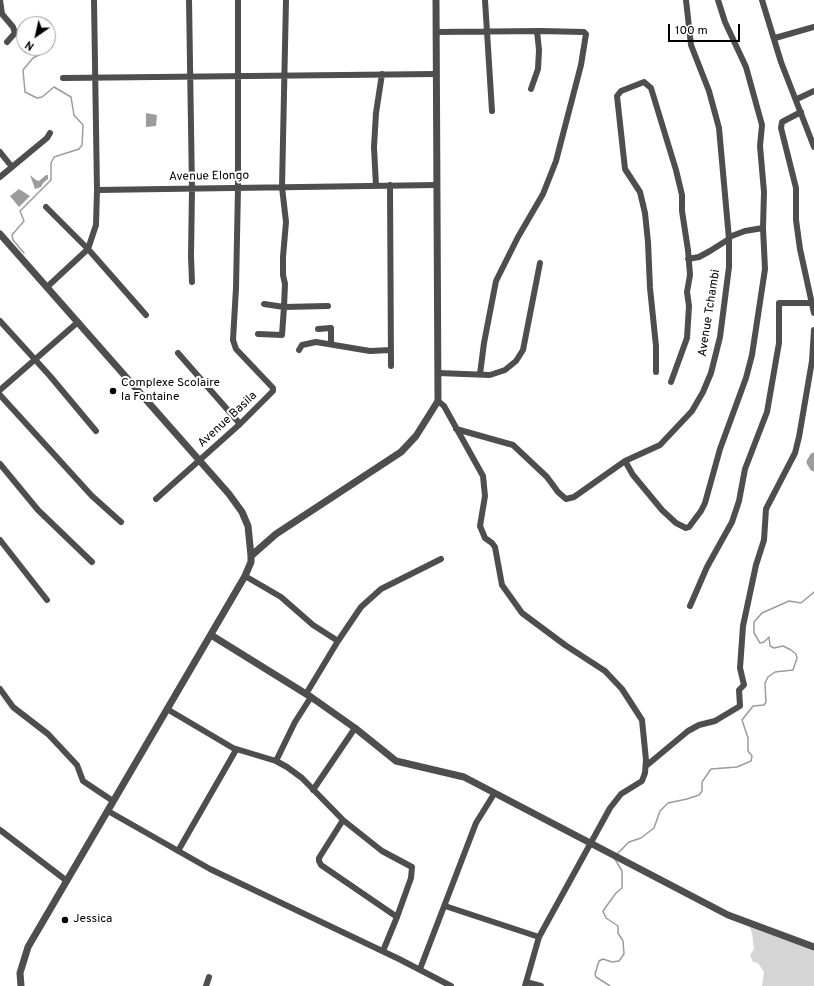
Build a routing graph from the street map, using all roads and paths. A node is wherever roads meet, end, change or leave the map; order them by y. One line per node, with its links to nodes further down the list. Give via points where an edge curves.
1 (0, 0): 16 (street, via 2,14 15,33)
2 (94, 0): 23 (street)
3 (189, 0): 21 (street)
4 (238, 0): 19 (street)
5 (286, 0): 20 (street)
6 (436, 0): 14 (street)
7 (485, 0): 12 (street)
8 (686, 0): 44 (street, Avenue Tchambi, via 691,45 709,91 719,128)
9 (718, 0): 42 (street, via 725,22 746,67 762,125 760,146 764,192)
10 (762, 0): 15 (street)
11 (814, 27): 15 (street)
12 (487, 31): 13 (street); 14 (street); 27 (street)
13 (537, 31): 24 (street, via 538,69); 69 (street, via 584,32 586,42 556,161 543,194 496,281)
14 (436, 32): 18 (street)
15 (775, 38): 26 (street, via 781,62)
16 (7, 42)
17 (382, 74): 18 (street); 20 (street); 36 (street, via 374,147)
18 (436, 74): 34 (street)
19 (238, 76): 20 (street); 21 (street); 38 (street)
20 (286, 76): 37 (street)
21 (190, 77): 23 (street); 39 (street)
22 (63, 78): 23 (street)
23 (97, 78): 40 (street)
24 (531, 89)
25 (814, 91): 26 (street)
26 (797, 99): 28 (street)
27 (492, 111)
28 (801, 112): 30 (street); 50 (street, via 782,122 781,128 796,188 796,220 800,249)
29 (50, 133): 32 (street)
30 (814, 147)
31 (0, 152): 32 (street)
32 (12, 166): 33 (street)
33 (0, 177)
34 (437, 184): 35 (street, Avenue Elongo); 68 (street)
35 (390, 185): 36 (street, Avenue Elongo); 63 (street)
36 (376, 186): 37 (street, Avenue Elongo)
37 (282, 187): 38 (street, Avenue Elongo); 53 (street, via 286,222 283,257)
38 (238, 188): 39 (street, Avenue Elongo); 74 (street, Avenue Basila, via 233,340 236,348 273,388 273,391)
39 (192, 189): 40 (street, Avenue Elongo); 48 (street)
40 (97, 190): 45 (street, via 96,225)
41 (46, 207): 45 (street)
42 (763, 228): 44 (street, via 745,231); 78 (street, via 765,268 752,355 720,449 705,503 689,527 676,523 662,510 633,475)
43 (0, 234): 49 (street)
44 (729, 238): 46 (street, via 699,257); 78 (street, Avenue Tchambi, via 729,267 720,337 704,392 692,411 660,445)
45 (88, 249): 49 (street); 55 (street)
46 (688, 259): 67 (street, via 679,180 650,88 644,82 621,90 618,96 625,169 640,192 645,213); 70 (street, via 690,275 687,292 687,338)
47 (540, 263): 69 (street, via 523,350 516,361 504,370 490,375)
48 (192, 282)
49 (47, 287): 57 (street)
50 (812, 303): 54 (street); 88 (street, via 779,303 779,343 767,412 745,469 734,518 707,567)
51 (264, 304): 53 (street)
52 (328, 306): 53 (street)
53 (284, 307): 60 (street, via 282,335)
54 (814, 313)
55 (146, 315)
56 (0, 321): 65 (street)
57 (78, 322): 65 (street); 77 (street)
58 (318, 329): 61 (street, via 331,328)
59 (814, 330): 97 (street, via 812,361 795,453 766,508 764,540 743,626 740,668 744,685 739,690 740,706 716,721 688,731)
60 (258, 334)
61 (330, 344): 62 (street, via 316,342 302,346); 63 (street, via 370,351)
62 (299, 350)
63 (391, 350): 66 (street)
64 (178, 352): 74 (street)
65 (36, 359): 71 (street); 76 (street)
66 (391, 366)
67 (656, 372)
68 (438, 373): 69 (street); 73 (street)
69 (480, 374)
70 (671, 382)
71 (0, 390)
72 (0, 395): 81 (street, via 92,496)
73 (438, 401): 75 (street, via 444,406); 83 (street, via 416,436 401,452 276,534)
74 (240, 424): 77 (street, Avenue Basila)
75 (456, 429): 78 (street, Avenue Tchambi, via 513,445 566,499 574,497); 97 (street, via 483,478 485,496 480,525 485,538 495,548 502,585 522,613 604,671 622,689 642,720)
76 (96, 431)
77 (200, 460): 80 (street, Avenue Basila); 83 (street, via 242,512 250,535)
78 (625, 461)
79 (0, 464): 85 (street, via 42,514)
80 (156, 499)
81 (121, 522)
82 (0, 540): 87 (street)
83 (251, 556): 86 (street)
84 (441, 559): 90 (street, via 381,589 354,616)
85 (92, 562)
86 (245, 576): 89 (street); 90 (street, via 281,597 313,625)
87 (47, 600)
88 (690, 606)
89 (211, 634): 92 (street); 93 (street)
90 (338, 641): 92 (street)
91 (0, 689): 100 (street, via 13,707 48,734 77,765 83,781)
92 (308, 696): 94 (street); 96 (street)
93 (167, 709): 96 (street, via 233,748); 100 (street)
94 (354, 728): 98 (street); 99 (street, via 396,761 459,775)
95 (236, 750): 105 (street)
96 (276, 762): 98 (street, via 302,778)
97 (646, 766): 104 (street, via 642,781 620,794 610,808)
98 (313, 790): 102 (street)
99 (494, 794): 104 (street); 107 (street, via 476,823)
100 (113, 802): 101 (street)
101 (108, 811): 105 (street); 106 (street)
102 (343, 820): 108 (street, via 382,851 412,867 411,878); 108 (street, via 319,858 321,865)
103 (0, 830): 106 (street)
104 (592, 844): 109 (street); 110 (street, via 728,915)
105 (178, 851): 111 (street, via 210,870)
106 (67, 881): 115 (street, via 28,947 20,973)
107 (444, 906): 109 (street); 112 (street)
108 (397, 917): 111 (street)
109 (539, 937): 114 (street)
110 (814, 947)
111 (383, 951): 112 (street)
112 (420, 969): 117 (street)
113 (209, 978): 116 (street)
114 (526, 984): 118 (street)
115 (21, 986)
116 (206, 986)
117 (451, 986)
118 (541, 986)

